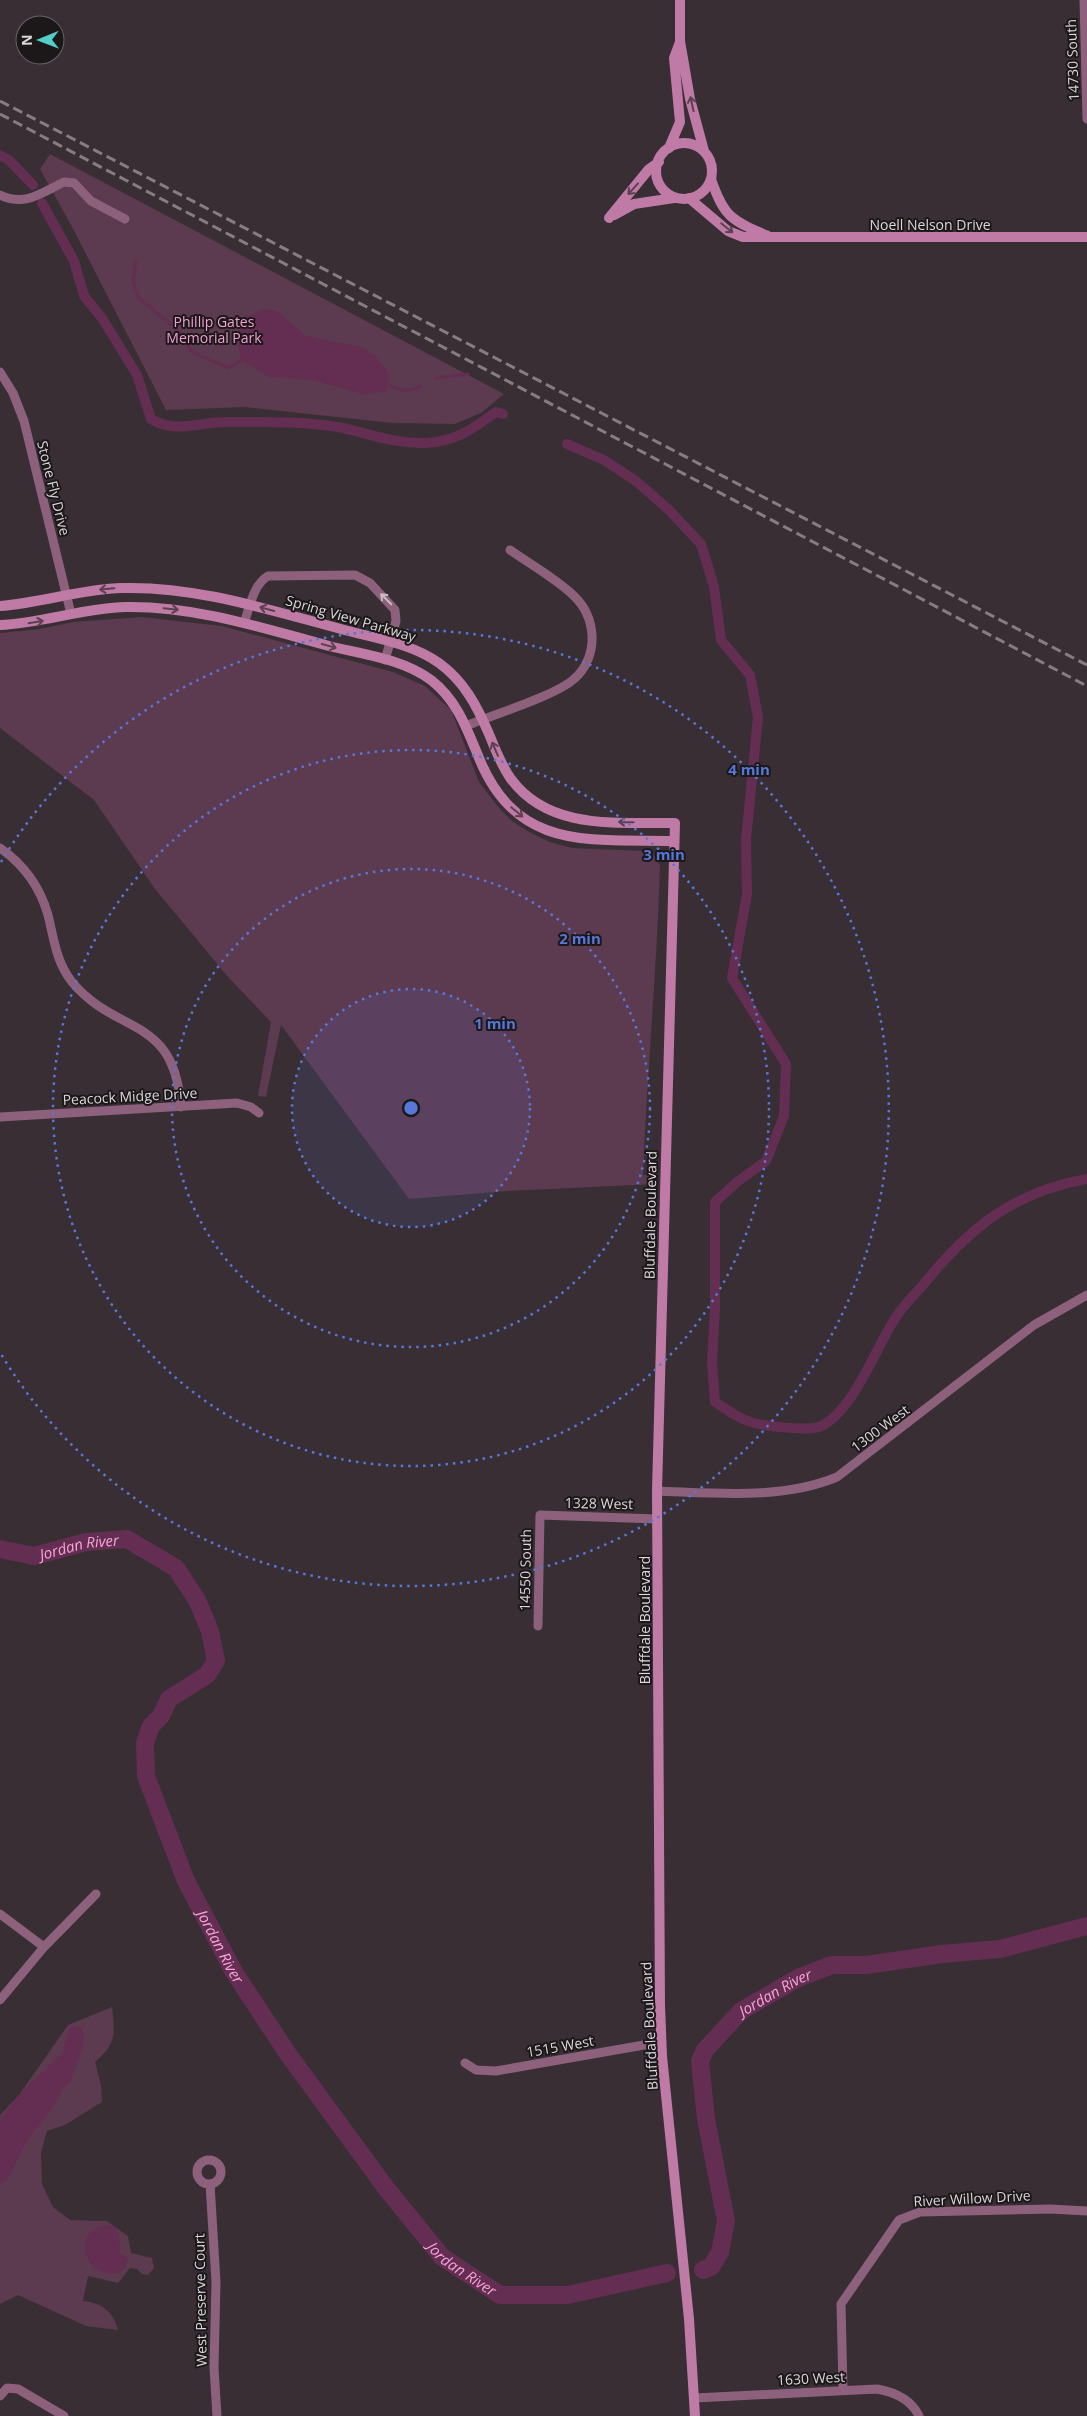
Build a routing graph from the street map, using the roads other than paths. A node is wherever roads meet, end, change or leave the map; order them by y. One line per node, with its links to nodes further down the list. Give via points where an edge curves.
1 (680, 0): 3 (street)
2 (1084, 0): 4 (street, 14730 South)
3 (680, 41): 5 (street, via 674,58 680,122); 6 (street, one-way to 3, via 690,99)
4 (1087, 119)
5 (669, 148): 6 (street, via 687,143); 7 (street)
6 (704, 151): 8 (street, via 710,164)
7 (659, 162): 10 (street, via 659,184); 10 (street, one-way to 10, via 649,169 609,218 634,204)
8 (710, 179): 11 (street, via 704,190); 14 (street, Noell Nelson Drive, via 720,205 728,215)
9 (0, 195): 12 (street, via 23,201 64,182 71,182 92,201)
10 (674, 198): 11 (street)
11 (688, 198): 14 (street, Noell Nelson Drive, one-way to 14, via 728,231 743,237)
12 (125, 219)
13 (1087, 237): 14 (street, Noell Nelson Drive)
14 (773, 238)
15 (0, 372): 17 (street, Stone Fly Drive, via 24,421)
16 (510, 550): 25 (street, via 580,602 591,629 591,650 581,671 564,686)
17 (66, 596): 18 (street, Spring View Parkway, one-way to 17, via 202,594 153,589 105,589); 19 (street, Spring View Parkway); 20 (street, Stone Fly Drive)
18 (250, 605): 21 (street); 23 (street, Spring View Parkway, one-way to 18); 23 (street, one-way to 18, via 396,621 395,610 370,583 355,575 273,575 261,581)
19 (0, 606)
20 (71, 614): 21 (street, one-way to 21, via 141,607 185,610); 22 (street, one-way to 20, via 30,623)
21 (244, 623): 24 (street, one-way to 24)
22 (0, 625)
23 (390, 642): 24 (street); 25 (street, Spring View Parkway, via 427,655 450,672 468,691)
24 (385, 660): 26 (street, via 412,669 430,680 454,703)
25 (483, 719): 26 (street); 27 (street, Spring View Parkway, one-way to 25, via 587,821 547,810 528,797 511,779)
26 (466, 726): 28 (street, one-way to 28, via 484,770 500,796 539,828 586,840)
27 (674, 823): 28 (street, Bluffdale Boulevard)
28 (674, 841): 34 (street, Bluffdale Boulevard)
29 (0, 848): 30 (street, via 18,863 40,894 56,952 72,982 95,1004 141,1029 167,1054 177,1076)
30 (181, 1106): 31 (street, Peacock Midge Drive, via 237,1103); 32 (street, Peacock Midge Drive)
31 (259, 1113)
32 (0, 1116)
33 (1087, 1295): 34 (street, 1300 West, via 1034,1325 837,1477 799,1489 776,1491)
34 (657, 1491): 36 (street, Bluffdale Boulevard)
35 (540, 1515): 36 (street, 1328 West); 37 (street, 14550 South)
36 (657, 1519): 42 (street, Bluffdale Boulevard)
37 (538, 1626)
38 (96, 1894): 40 (street)
39 (0, 1914): 40 (street)
40 (44, 1948): 41 (street)
41 (0, 2000)
42 (661, 2042): 43 (street, 1515 West, via 496,2071 476,2070); 48 (street, Bluffdale Boulevard)
43 (464, 2064)
44 (210, 2184): 50 (street, West Preserve Court, via 216,2282 214,2368)
45 (1087, 2211): 46 (street, River Willow Drive, via 920,2212 899,2220 841,2304)
46 (843, 2390): 48 (street, 1630 West); 52 (street, 1630 West, via 888,2392 912,2404)
47 (0, 2396): 49 (street, via 7,2388 18,2389)
48 (695, 2398): 51 (street, Bluffdale Boulevard)
49 (64, 2416)
50 (217, 2416)
51 (695, 2416)
52 (919, 2416)

